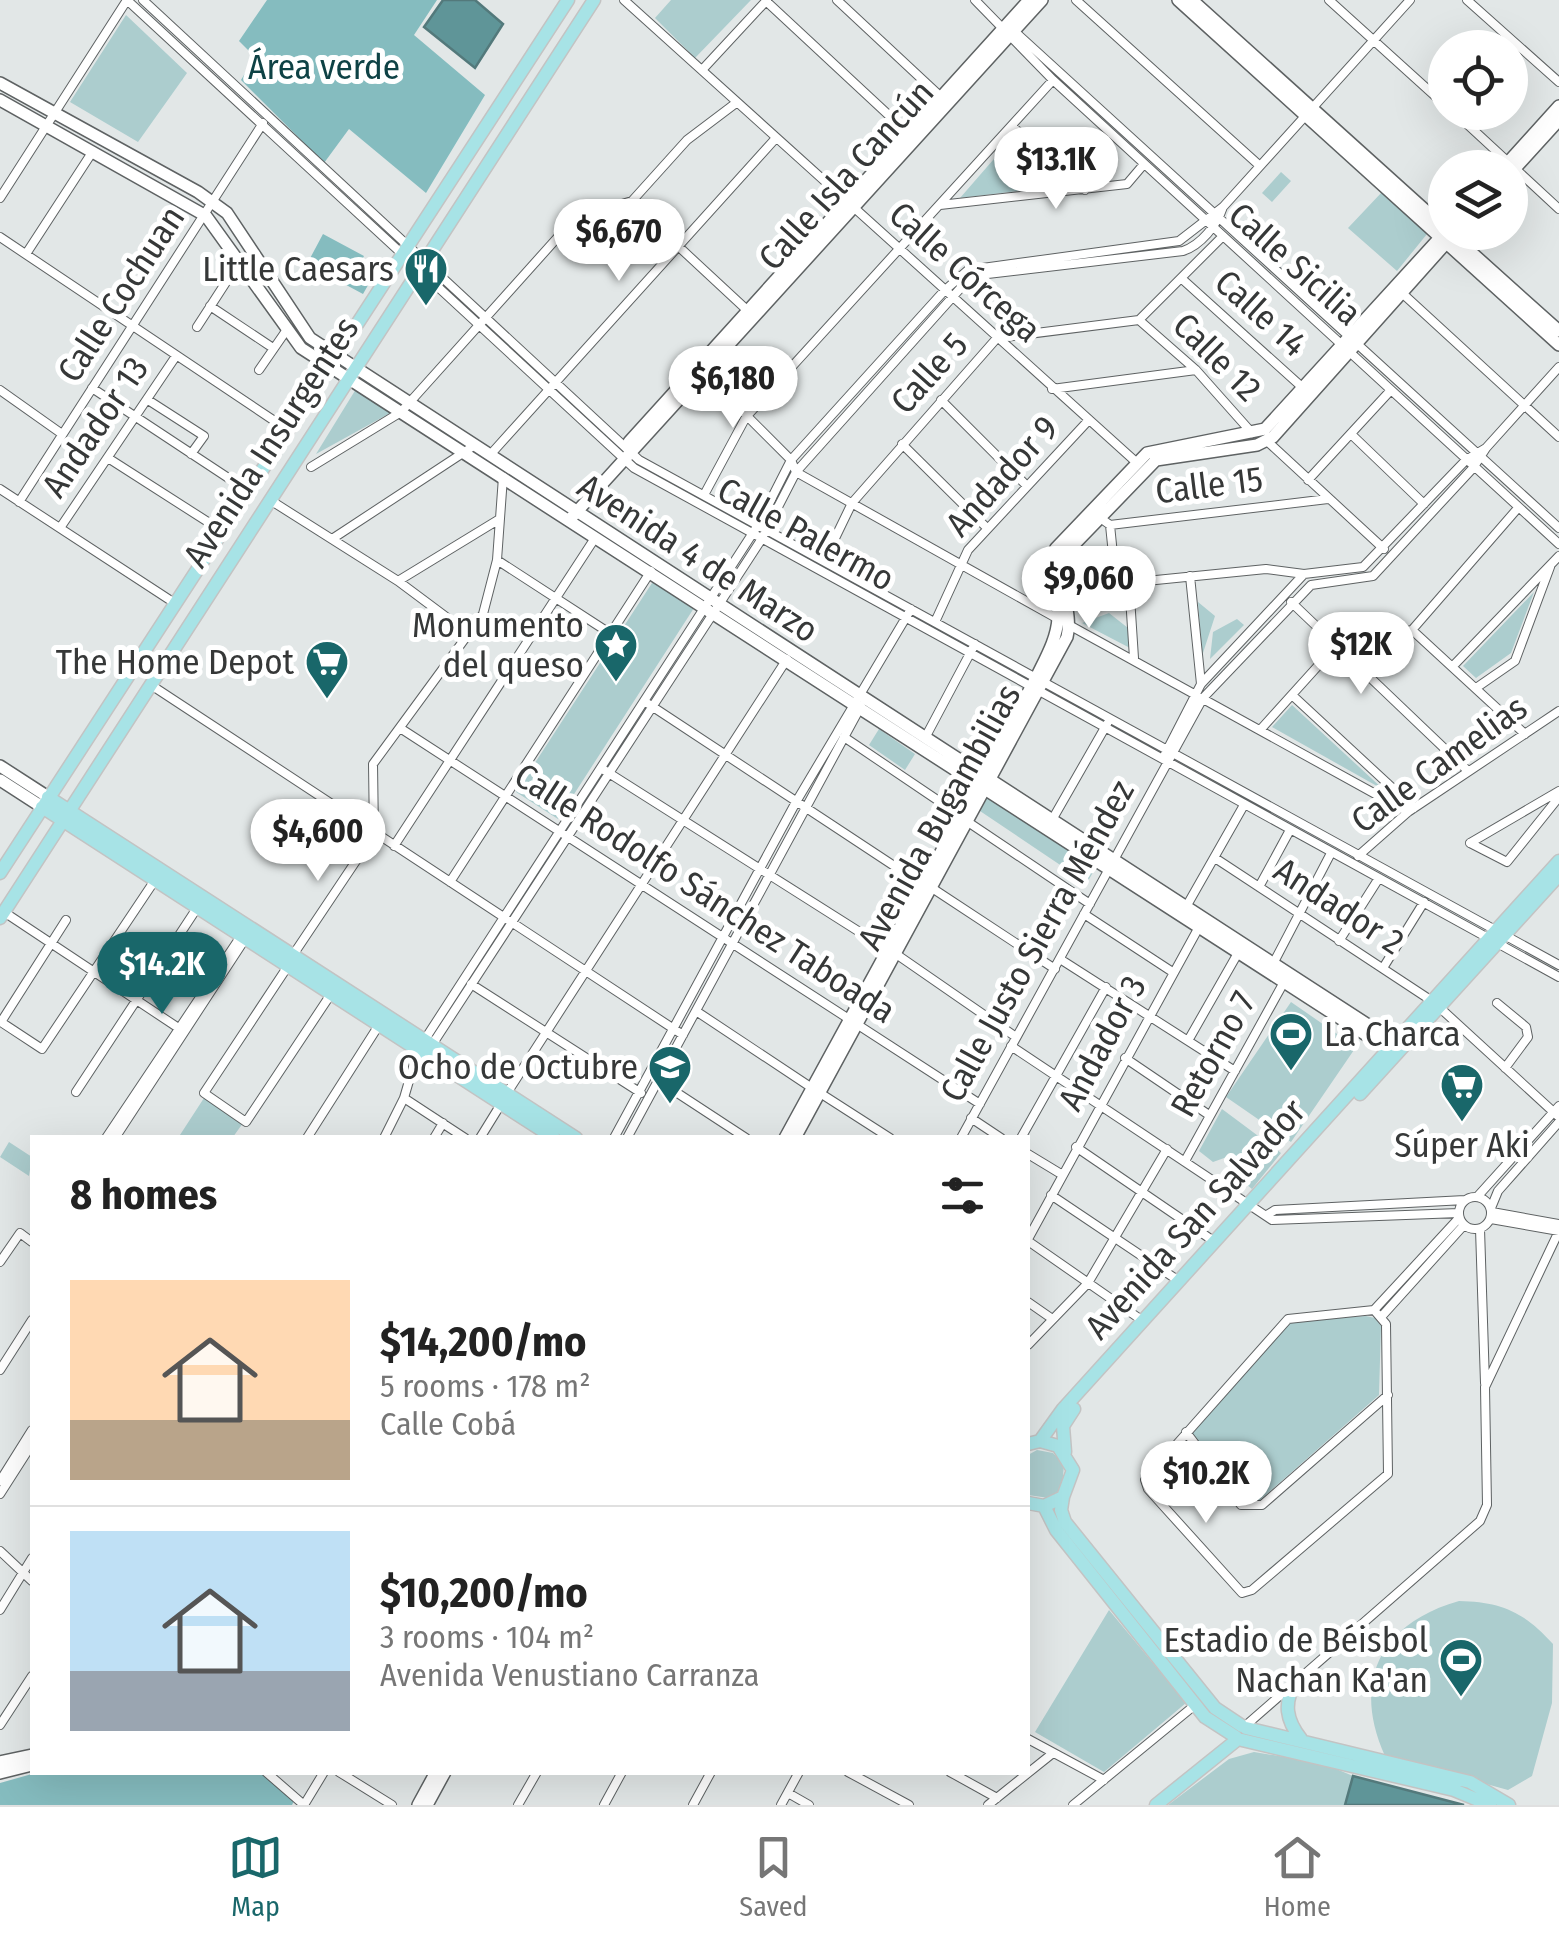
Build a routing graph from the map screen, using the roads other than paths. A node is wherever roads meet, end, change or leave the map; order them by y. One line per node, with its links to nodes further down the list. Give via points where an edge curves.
1 (127, 0): 29 (street); 32 (street, Calle Palermo)
2 (142, 0): 30 (street, Calle Palermo)
3 (568, 0): 59 (main road, Avenida Insurgentes)
4 (594, 0): 66 (main road, Avenida Insurgentes)
5 (624, 0): 19 (street, Calle Córcega)
6 (837, 0): 24 (street)
7 (974, 0): 17 (street, Calle Sicilia)
8 (1029, 0): 17 (main road, Calle Isla Cancún)
9 (1042, 0): 17 (main road, Calle Isla Cancún)
10 (1076, 0): 43 (street)
11 (1178, 0): 28 (main road)
12 (1192, 0): 28 (main road)
13 (1329, 0): 18 (street)
14 (1410, 0): 18 (street)
15 (1467, 0): 21 (street)
16 (766, 1): 19 (street); 36 (street)
17 (1005, 29): 20 (street, Calle Sicilia); 24 (main road, Calle Isla Cancún); 36 (main road, Calle Isla Cancún); 51 (street, Calle Sicilia)
18 (1374, 40): 23 (street); 28 (street)
19 (702, 70): 26 (street, Calle Córcega)
20 (1053, 80): 34 (street); 42 (street, Calle Sicilia)
21 (1559, 82)
22 (0, 83): 29 (main road, Avenida 4 de Marzo)
23 (1428, 89)
24 (941, 97): 36 (main road, Calle Isla Cancún)
25 (0, 100): 33 (main road, Avenida 4 de Marzo)
26 (736, 103): 37 (street, Calle Córcega); 72 (street, via 687,140 632,201 575,218)
27 (1559, 106): 39 (main road)
28 (1309, 112): 43 (street); 53 (main road)
29 (55, 113): 33 (street); 47 (main road, Avenida 4 de Marzo)
30 (268, 116): 32 (street, Calle Cochuan); 59 (street, Calle Palermo)
31 (1559, 120): 40 (main road)
32 (262, 124): 47 (street, Calle Cochuan); 59 (street, Calle Palermo)
33 (47, 126): 41 (main road, Avenida 4 de Marzo); 46 (street)
34 (1013, 127): 45 (street); 49 (street)
35 (1472, 130): 38 (street)
36 (911, 137): 48 (main road, Calle Isla Cancún)
37 (776, 138): 48 (street, Calle Córcega); 57 (street)
38 (1491, 150)
39 (1524, 150)
40 (1528, 150)
41 (93, 151): 52 (main road, Avenida 4 de Marzo); 64 (street)
42 (1144, 164): 45 (street, via 1127,184); 54 (street, Calle Sicilia)
43 (1260, 166): 51 (street)
44 (1528, 184): 50 (street)
45 (1085, 190): 49 (street)
46 (0, 198)
47 (213, 202): 52 (street, Calle Cochuan); 84 (main road, Avenida 4 de Marzo)
48 (850, 204): 58 (street, Calle Córcega); 71 (main road, Calle Isla Cancún)
49 (940, 205): 58 (street)
50 (1559, 209)
51 (1216, 215): 54 (street); 80 (street, Calle Sicilia)
52 (206, 216): 65 (main road, Avenida 4 de Marzo); 74 (street, Calle Cochuan)
53 (1428, 216)
54 (1208, 224): 55 (street, Calle Sicilia); 69 (street, via 1180,241 968,270)
55 (1223, 236): 67 (street); 80 (street, Calle Sicilia)
56 (0, 237): 64 (street)
57 (678, 246): 71 (street); 90 (street)
58 (897, 248): 69 (street, Calle Córcega); 101 (street)
59 (406, 250): 66 (street, Calle Palermo); 84 (main road, Avenida Insurgentes)
60 (1434, 250): 80 (main road)
61 (1436, 250): 68 (main road)
62 (1464, 250): 81 (main road)
63 (1466, 250): 78 (main road)
64 (26, 254): 74 (street)
65 (241, 259): 70 (street); 77 (main road, Avenida 4 de Marzo)
66 (422, 266): 72 (street, Calle Palermo); 75 (street, Calle Palermo); 88 (main road, Avenida Insurgentes)
67 (1181, 278): 73 (street); 93 (street, Calle 14)
68 (1402, 293): 80 (main road); 98 (street)
69 (948, 294): 79 (street, Calle Córcega); 116 (street); 122 (street)
70 (210, 306): 76 (street); 82 (street)
71 (750, 315): 89 (main road, Calle Isla Cancún); 113 (main road, Calle Isla Cancún)
72 (484, 316): 75 (street); 90 (street, Calle Palermo)
73 (1139, 320): 79 (street, Calle 5); 87 (street, Calle 12)
74 (132, 325): 83 (street); 91 (street, Calle Cochuan)
75 (478, 325): 90 (street, Calle Palermo); 99 (street)
76 (197, 327)
77 (288, 328): 82 (street); 84 (main road, Avenida 4 de Marzo, via 302,348)
78 (1559, 331)
79 (997, 338): 92 (street, Calle Córcega); 97 (street, Calle 5)
80 (1350, 344): 93 (main road); 95 (street, Calle Sicilia); 108 (main road); 111 (street, Calle Sicilia)
81 (1559, 344)
82 (274, 348): 86 (street)
83 (176, 356): 96 (street, Andador 13); 103 (street)
84 (333, 361): 88 (main road, Avenida 4 de Marzo); 103 (main road, Avenida Insurgentes)
85 (1559, 367): 98 (street)
86 (258, 370)
87 (1196, 370): 92 (street); 105 (street, Calle 12)
88 (351, 372): 99 (main road, Avenida 4 de Marzo); 129 (main road, Avenida Insurgentes)
89 (703, 372): 101 (street); 113 (main road, Calle Isla Cancún)
90 (551, 387): 113 (street, Calle Palermo); 114 (street)
91 (92, 388): 100 (street); 104 (street, Calle Cochuan)
92 (1052, 388): 102 (street, Calle Córcega)
93 (1303, 388): 105 (main road)
94 (0, 390): 104 (street)
95 (1392, 390): 106 (street); 117 (street, Calle Sicilia)
96 (148, 400): 100 (street, Andador 13); 112 (street, via 204,436)
97 (942, 400): 109 (street, Calle 5); 126 (street)
98 (1525, 406): 107 (street); 111 (street)
99 (405, 407): 110 (main road, Avenida 4 de Marzo); 119 (street)
100 (136, 417): 112 (street); 115 (street, Andador 13)
101 (746, 417): 116 (street); 130 (street)
102 (1087, 422): 118 (street, Calle Córcega); 126 (street, Andador 9)
103 (288, 430): 123 (main road, Avenida Insurgentes)
104 (62, 434): 132 (street, Calle Cochuan)
105 (1253, 435): 118 (main road, Avenida Bugambilias, via 1163,448)
106 (1352, 435): 125 (street); 134 (street)
107 (1559, 437)
108 (1267, 441): 124 (main road, Avenida Bugambilias, via 1162,458); 125 (street, Calle 12)
109 (902, 444): 133 (street, Calle 5); 141 (street)
110 (470, 450): 114 (main road, Avenida 4 de Marzo); 121 (main road, Avenida 4 de Marzo); 146 (street)
111 (1482, 452): 117 (street); 120 (street); 142 (street, Calle Sicilia)
112 (191, 454): 128 (street)
113 (623, 454): 130 (street, Calle Palermo); 136 (main road, Calle Isla Cancún); 144 (street, Calle Palermo)
114 (490, 455): 121 (main road, Avenida 4 de Marzo)
115 (108, 458): 139 (street, Andador 13); 143 (street)
116 (791, 460): 122 (street); 140 (street)
117 (1466, 460): 120 (street, Calle Sicilia); 134 (street)
118 (1136, 462): 124 (main road, Avenida Bugambilias)
119 (311, 467)
120 (1474, 468): 135 (street, Calle Sicilia); 162 (street, via 1373,576 1311,585)
121 (505, 472): 136 (main road, Avenida 4 de Marzo); 137 (street)
122 (796, 472): 133 (street); 140 (street)
123 (259, 475): 128 (main road, Avenida Insurgentes); 129 (main road)
124 (1128, 479): 138 (main road, Avenida Bugambilias); 167 (main road, Avenida Bugambilias, via 1053,553 1050,571)
125 (1308, 480): 131 (street, Calle 12)
126 (1027, 486): 141 (street, Andador 9)
127 (0, 488): 132 (street)
128 (248, 491): 143 (main road, Avenida Insurgentes)
129 (274, 494): 146 (street); 178 (main road, Avenida Insurgentes)
130 (704, 495): 140 (street, Calle Palermo)
131 (1328, 499): 138 (street, Calle 15); 149 (street, Calle 12)
132 (19, 502): 139 (street)
133 (852, 503): 152 (street, Calle 5); 153 (street)
134 (1424, 504): 149 (street)
135 (1518, 508): 148 (street, Calle Sicilia); 168 (street)
136 (570, 514): 145 (main road, Avenida 4 de Marzo); 154 (main road, Avenida 4 de Marzo)
137 (498, 520): 151 (street); 157 (street)
138 (1105, 521): 158 (street, via 1116,584); 167 (main road, Avenida Bugambilias, via 1061,562)
139 (60, 528): 161 (street)
140 (763, 528): 144 (street); 147 (street); 152 (street, Calle Palermo)
141 (987, 528): 153 (street, Andador 9)
142 (1559, 528)
143 (223, 531): 161 (main road, Avenida Insurgentes)
144 (752, 535): 147 (street, Calle Palermo); 163 (street)
145 (595, 538): 154 (main road, Avenida 4 de Marzo); 160 (street)
146 (332, 539): 157 (street)
147 (761, 540): 163 (street); 165 (street, Calle Palermo)
148 (1559, 544)
149 (1384, 549): 155 (street, via 1364,567)
150 (1556, 559): 176 (street); 180 (street, via 1515,661)
151 (497, 560): 160 (street); 169 (street, via 483,614)
152 (824, 561): 164 (street, Calle Palermo)
153 (960, 564): 166 (street, Andador 9); 167 (street)
154 (653, 568): 163 (main road, Avenida 4 de Marzo); 170 (street)
155 (1304, 574): 156 (street, via 1266,568); 159 (street)
156 (1190, 576): 158 (street); 177 (street)
157 (398, 581): 169 (street)
158 (1129, 582): 175 (street)
159 (1284, 595): 162 (street); 177 (street)
160 (555, 599): 170 (street); 195 (street)
161 (176, 604): 204 (main road, Avenida Insurgentes)
162 (1293, 604): 172 (street); 181 (street)
163 (710, 605): 174 (main road, Avenida 4 de Marzo); 184 (street)
164 (911, 609): 165 (street); 166 (street, Calle Palermo)
165 (906, 620): 173 (street, Calle Palermo); 183 (street)
166 (935, 622): 171 (street, Calle Palermo)
167 (1064, 622): 175 (street); 179 (main road, Avenida Bugambilias)
168 (1412, 630): 172 (street); 176 (street)
169 (469, 634): 187 (street)
170 (611, 634): 203 (street)
171 (975, 644): 173 (street); 179 (street, Calle Palermo)
172 (1334, 647): 182 (street); 199 (street)
173 (970, 655): 179 (street, Calle Palermo); 192 (street)
174 (789, 656): 183 (main road, Avenida 4 de Marzo); 194 (street)
175 (1134, 658): 181 (street)
176 (1453, 666): 180 (street)
177 (1201, 684): 181 (street)
178 (150, 685): 208 (main road, Avenida Insurgentes); 214 (street)
179 (1038, 685): 186 (street, Calle Palermo); 188 (street, Calle Palermo); 201 (main road, Avenida Bugambilias)
180 (1476, 688): 190 (street)
181 (1198, 695): 189 (street); 193 (street, Calle Justo Sierra Méndez)
182 (1292, 695): 189 (street); 207 (street)
183 (859, 701): 191 (street); 192 (main road, Avenida 4 de Marzo); 201 (main road, Avenida 4 de Marzo); 205 (street)
184 (647, 704): 194 (street); 198 (street)
185 (1559, 711): 190 (street, Calle Camelias)
186 (1110, 718): 188 (street); 193 (street, Calle Palermo)
187 (400, 728): 195 (street, Calle Rodolfo Sánchez Taboada); 214 (street, via 373,764)
188 (1104, 728): 196 (street, Calle Palermo); 210 (street)
189 (1260, 728): 207 (street)
190 (1525, 734): 199 (street, Calle Camelias)
191 (844, 737): 205 (street); 209 (street)
192 (925, 738): 201 (main road, Avenida 4 de Marzo)
193 (1170, 752): 196 (street, Calle Justo Sierra Méndez); 217 (street, Calle Palermo)
194 (725, 756): 205 (street); 211 (street)
195 (451, 762): 203 (street, Calle Rodolfo Sánchez Taboada); 215 (street)
196 (1164, 765): 206 (street, Calle Palermo); 220 (street, Calle Justo Sierra Méndez)
197 (0, 766): 204 (main road)
198 (604, 770): 211 (street); 213 (street)
199 (1468, 770): 207 (street, Calle Camelias)
200 (0, 780): 204 (main road)
201 (984, 783): 209 (main road, Avenida Bugambilias); 210 (main road, Avenida 4 de Marzo); 220 (main road, Avenida 4 de Marzo)
202 (1559, 794): 202 (street, via 1507,862 1470,843)
203 (505, 796): 213 (street, Calle Rodolfo Sánchez Taboada); 227 (street)
204 (45, 802): 208 (main road); 222 (main road, Avenida Insurgentes)
205 (801, 804): 223 (street); 229 (street)
206 (1244, 805): 212 (street, Calle Palermo); 218 (street)
207 (1411, 810): 217 (street, Calle Camelias)
208 (66, 816): 226 (main road); 236 (main road, Avenida Insurgentes); 242 (main road)
209 (964, 819): 229 (main road, Avenida Bugambilias); 233 (street)
210 (1052, 820): 220 (main road, Avenida 4 de Marzo)
211 (682, 821): 223 (street); 228 (street)
212 (1290, 830): 216 (street, Calle Palermo); 230 (street)
213 (563, 833): 228 (street, Calle Rodolfo Sánchez Taboada); 240 (street)
214 (374, 834): 215 (street); 250 (street)
215 (394, 846): 227 (street)
216 (1332, 852): 221 (street, Calle Palermo); 238 (street, Retorno 7)
217 (1358, 855): 221 (street, Calle Camelias); 231 (street, Calle Palermo)
218 (1214, 858): 230 (street, Andador 2); 234 (street)
219 (1559, 862): 243 (main road, Avenida San Salvador)
220 (1111, 864): 233 (street, Calle Justo Sierra Méndez); 234 (main road, Avenida 4 de Marzo); 241 (main road, Avenida 4 de Marzo)
221 (1352, 864): 225 (street, Calle Palermo)
222 (0, 873)
223 (764, 874): 244 (street); 247 (street)
224 (1559, 876): 243 (main road, Avenida San Salvador)
225 (1378, 878): 232 (street, Calle Palermo); 245 (street)
226 (155, 880): 235 (main road); 257 (street)
227 (450, 882): 240 (street)
228 (641, 886): 244 (street, Calle Rodolfo Sánchez Taboada); 255 (street)
229 (928, 886): 247 (main road, Avenida Bugambilias); 254 (street)
230 (1259, 887): 238 (street, Andador 2)
231 (1429, 894): 232 (street); 243 (street, Calle Palermo)
232 (1424, 903): 243 (street, Calle Palermo); 253 (street)
233 (1090, 904): 237 (street, Calle Justo Sierra Méndez)
234 (1186, 907): 251 (main road, Avenida 4 de Marzo)
235 (197, 908): 242 (main road); 263 (street)
236 (1, 913): 246 (street)
237 (1084, 914): 249 (street, Calle Justo Sierra Méndez); 256 (street)
238 (1298, 916): 245 (street, Andador 2); 251 (street, Retorno 7)
239 (66, 920): 246 (street)
240 (507, 920): 255 (street); 260 (street); 278 (street)
241 (1199, 928): 248 (main road, Avenida 4 de Marzo); 256 (street, Andador 3)
242 (245, 934): 250 (main road); 271 (street)
243 (1497, 937): 252 (street, Calle Palermo); 258 (street, Calle Palermo); 265 (main road, Avenida San Salvador)
244 (726, 941): 266 (street); 268 (street, Calle Rodolfo Sánchez Taboada); 273 (street)
245 (1340, 941): 253 (street, Andador 2)
246 (51, 944): 257 (street); 269 (street)
247 (892, 952): 268 (main road, Avenida Bugambilias); 274 (street)
248 (1238, 953): 259 (main road, Avenida 4 de Marzo); 275 (street)
249 (1060, 959): 254 (street, Calle Justo Sierra Méndez); 261 (street)
250 (291, 961): 262 (main road); 262 (street, via 204,1093 246,1122); 278 (main road)
251 (1273, 964): 259 (main road, Avenida 4 de Marzo)
252 (1559, 965)
253 (1383, 968): 265 (street, Andador 2)
254 (1054, 969): 274 (street, Calle Justo Sierra Méndez)
255 (586, 971): 272 (street); 273 (street)
256 (1172, 971): 267 (street, Andador 3)
257 (93, 972): 263 (street); 269 (street, via 42,1049)
258 (1559, 977)
259 (1286, 978): 277 (main road, Avenida 4 de Marzo); 281 (street, Retorno 7)
260 (471, 984): 272 (street); 278 (street)
261 (1106, 987): 267 (street); 282 (street)
262 (331, 994): 270 (main road)
263 (137, 1001): 271 (street); 285 (street)
264 (1497, 1002): 280 (street, via 1526,1027 1528,1037)
265 (1436, 1004): 277 (main road, Avenida San Salvador); 280 (street, Andador 2)
266 (696, 1011): 273 (street); 284 (street)
267 (1149, 1014): 275 (street); 279 (street, Andador 3)
268 (854, 1021): 284 (main road, Avenida Bugambilias); 289 (street, Calle Rodolfo Sánchez Taboada)
269 (0, 1022)
270 (379, 1025): 278 (main road); 298 (street)
271 (181, 1030): 296 (street); 297 (street)
272 (545, 1031): 286 (street); 288 (street)
273 (679, 1033): 283 (street); 286 (street)
274 (1016, 1036): 276 (street, Calle Justo Sierra Méndez)
275 (1189, 1039): 281 (street)
276 (1011, 1046): 282 (street); 289 (street, Calle Justo Sierra Méndez)
277 (1396, 1048): 322 (main road, Avenida San Salvador)
278 (423, 1050): 287 (street); 288 (main road)
279 (1125, 1058): 290 (street, Andador 3); 292 (street)
280 (1505, 1068): 291 (street, Andador 2)
281 (1235, 1071): 292 (street, Retorno 7)
282 (1056, 1074): 290 (street); 312 (street)
283 (659, 1080): 305 (street); 306 (street)
284 (816, 1090): 307 (main road, Avenida Bugambilias); 308 (main road, Avenida Bugambilias); 309 (street)
285 (76, 1092)
286 (641, 1092): 304 (street)
287 (404, 1098): 294 (street); 295 (street)
288 (504, 1098): 301 (street); 302 (main road); 303 (main road)
289 (980, 1104): 293 (street, Calle Justo Sierra Méndez)
290 (1100, 1104): 313 (street, Andador 3); 314 (street)
291 (1558, 1114): 320 (street); 323 (street, via 1498,1192)
292 (1209, 1116): 316 (street, Retorno 7)
293 (972, 1118): 310 (street, Calle Justo Sierra Méndez); 311 (street)
294 (443, 1123): 299 (street); 300 (street)
295 (386, 1134)
296 (108, 1135)
297 (118, 1135)
298 (310, 1135)
299 (436, 1135)
300 (461, 1135)
301 (482, 1135)
302 (549, 1135)
303 (571, 1135)
304 (616, 1135)
305 (629, 1135)
306 (742, 1135)
307 (787, 1135)
308 (796, 1135)
309 (885, 1135)
310 (963, 1135)
311 (997, 1135)
312 (1023, 1135)
313 (1076, 1147): 317 (street, Andador 3); 319 (street)
314 (1167, 1149): 316 (street); 319 (street, Retorno 7)
315 (1030, 1155): 317 (street)
316 (1185, 1160): 322 (street)
317 (1061, 1174): 318 (street, Andador 3)
318 (1051, 1194): 327 (street, Andador 3); 328 (street)
319 (1142, 1194): 328 (street, Retorno 7); 331 (street)
320 (1478, 1197): 321 (street); 323 (street)
321 (1465, 1200): 322 (street); 324 (street)
322 (1257, 1209): 324 (street, via 1272,1220); 331 (main road, Avenida San Salvador); 348 (main road, Avenida San Salvador, via 1070,1413 1063,1426)
323 (1491, 1213): 325 (street); 326 (street)
324 (1461, 1219): 325 (street); 336 (street)
325 (1480, 1229): 342 (street)
326 (1559, 1229): 342 (street)
327 (1030, 1236)
328 (1116, 1238): 333 (street); 334 (street, Retorno 7)
329 (30, 1240): 332 (street, via 20,1233)
330 (1030, 1241): 334 (street)
331 (1214, 1242): 333 (main road, Avenida San Salvador)
332 (0, 1262)
333 (1180, 1281): 338 (main road, Avenida San Salvador)
334 (1088, 1283): 337 (street, Retorno 7); 338 (street)
335 (1030, 1303): 337 (street)
336 (1378, 1313): 343 (street, via 1386,1324); 344 (street, via 1288,1319)
337 (1051, 1318): 340 (street, Retorno 7)
338 (1143, 1320): 346 (main road, Avenida San Salvador)
339 (30, 1323): 341 (street)
340 (1030, 1342)
341 (0, 1370)
342 (1486, 1387): 359 (street, via 1487,1505 1480,1521)
343 (1388, 1395): 344 (street, via 1251,1508); 344 (street, via 1388,1474 1242,1592 1148,1489 1149,1471)
344 (1186, 1432)
345 (30, 1433): 349 (street)
346 (1032, 1441): 348 (main road)
347 (30, 1447): 350 (street)
348 (1066, 1452): 351 (main road, Avenida San Salvador, via 1073,1470)
349 (0, 1481)
350 (0, 1494)
351 (1063, 1498): 352 (main road); 362 (main road, via 1065,1522)
352 (1033, 1506): 360 (main road)
353 (0, 1551): 355 (street)
354 (30, 1562): 355 (street)
355 (23, 1574): 356 (street); 357 (street)
356 (30, 1579)
357 (0, 1610)
358 (30, 1679): 361 (street)
359 (1296, 1681): 362 (street); 364 (main road, via 1287,1706)
360 (1195, 1705): 362 (main road); 383 (street)
361 (0, 1725)
362 (1241, 1733): 364 (main road); 398 (main road); 399 (main road)
363 (1030, 1740): 365 (street)
364 (1301, 1740): 400 (main road, via 1470,1782)
365 (1053, 1753): 369 (street); 383 (street)
366 (30, 1754): 367 (main road)
367 (0, 1762)
368 (30, 1766): 370 (main road)
369 (1030, 1771)
370 (0, 1773)
371 (269, 1775): 386 (street)
372 (322, 1775): 386 (street)
373 (344, 1775): 387 (street)
374 (434, 1775): 388 (main road)
375 (443, 1775): 389 (main road)
376 (534, 1775): 390 (street)
377 (620, 1775): 391 (street)
378 (709, 1775): 392 (street)
379 (797, 1775): 384 (street)
380 (854, 1775): 395 (street)
381 (955, 1775): 385 (street)
382 (1025, 1775): 385 (street)
383 (1104, 1780): 397 (street)
384 (788, 1793): 393 (street); 394 (street)
385 (996, 1798): 396 (street)
386 (304, 1805)
387 (392, 1805)
388 (418, 1805)
389 (427, 1805)
390 (518, 1805)
391 (604, 1805)
392 (693, 1805)
393 (781, 1805)
394 (809, 1805)
395 (909, 1805)
396 (988, 1805)
397 (1073, 1805)
398 (1156, 1805)
399 (1490, 1805)
400 (1509, 1805)

